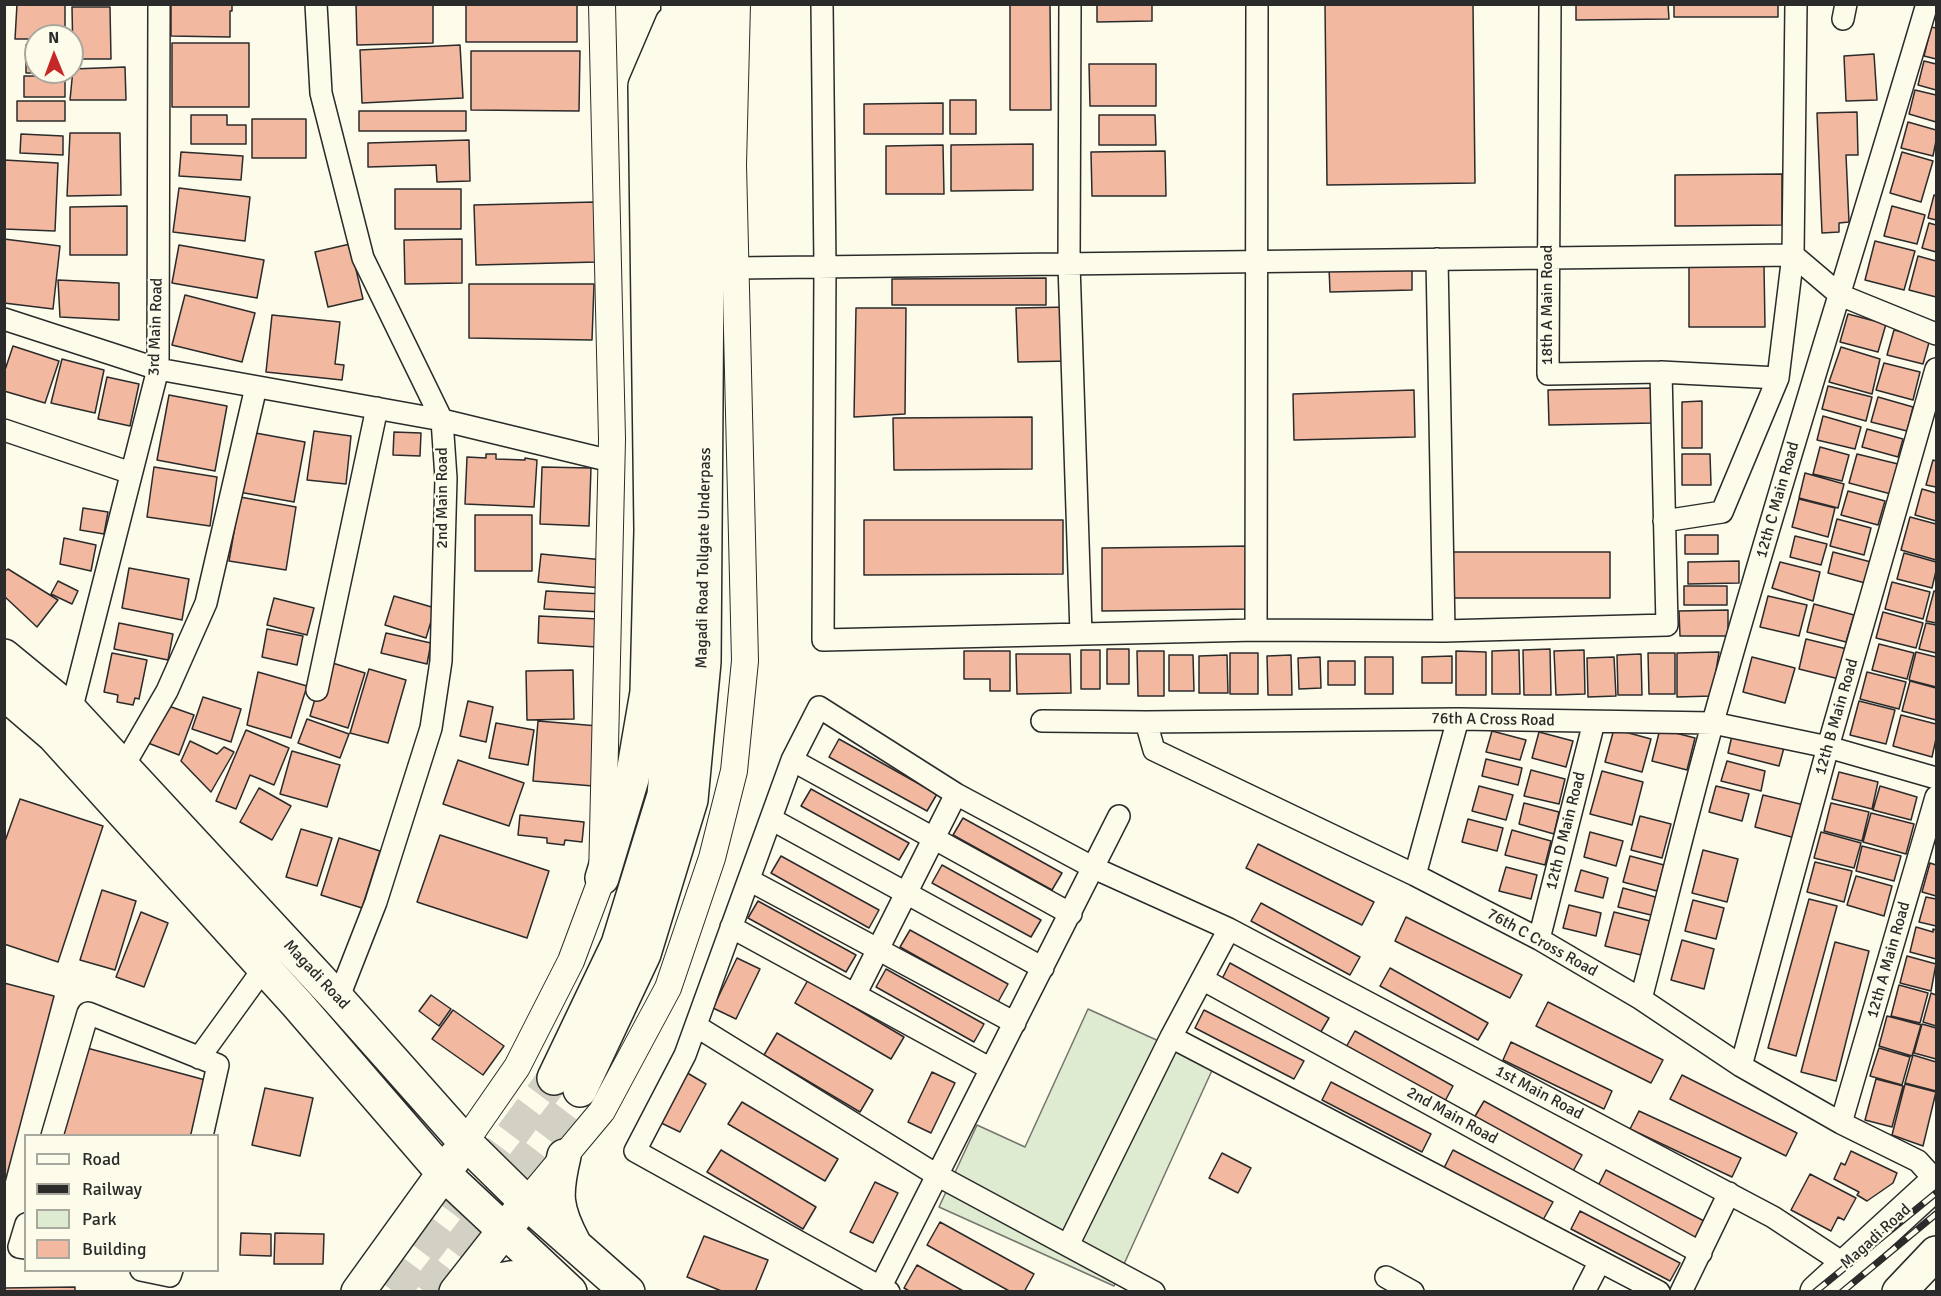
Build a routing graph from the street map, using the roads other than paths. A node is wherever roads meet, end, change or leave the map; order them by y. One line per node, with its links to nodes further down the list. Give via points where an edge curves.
1 (159, 4): 22 (street, 3rd Main Road)
2 (316, 4): 28 (street, 2nd Main Road, via 321,93 363,258)
3 (603, 4): 30 (street)
4 (737, 4): 18 (street)
5 (822, 4): 17 (street)
6 (1070, 4): 16 (street)
7 (1257, 4): 15 (street)
8 (1550, 4): 13 (street, 18th A Main Road)
9 (1796, 4): 12 (street)
10 (1927, 4): 19 (street, 12th C Main Road)
11 (688, 6): 56 (main road, via 645,86 651,530 647,692 632,779); 76 (main road, Magadi Road Tollgate Underpass, via 676,661 664,795 618,944)
12 (1792, 255): 13 (street); 19 (street); 25 (street)
13 (1548, 258): 14 (street); 24 (street, 18th A Main Road, via 1548,374)
14 (1437, 259): 15 (street); 34 (street)
15 (1256, 262): 16 (street); 33 (street)
16 (1069, 264): 17 (street); 35 (street)
17 (825, 267): 18 (street); 35 (street, via 823,640)
18 (735, 268): 81 (street, via 745,661 734,771 712,858 668,988 602,1111)
19 (1840, 295): 21 (street); 44 (street, 12th C Main Road)
20 (4, 319): 22 (street)
21 (1936, 334)
22 (158, 369): 26 (street); 31 (street, 3rd Main Road)
23 (1936, 369): 45 (street, 12th B Main Road)
24 (1661, 372): 25 (street, 18th A Main Road); 32 (street)
25 (1778, 378): 32 (street, via 1722,512)
26 (256, 387): 27 (street); 47 (street, via 206,603 167,691)
27 (377, 408): 28 (street); 37 (street)
28 (442, 420): 30 (street); 68 (street, 2nd Main Road, via 446,478 441,661 431,728)
29 (4, 430): 31 (street)
30 (611, 461): 56 (street)
31 (131, 473): 39 (street, 3rd Main Road)
32 (1664, 521): 34 (street, via 1667,625)
33 (1256, 630): 34 (street); 35 (street)
34 (1444, 631)
35 (1082, 634)
36 (4, 656): 39 (main road, Magadi Road)
37 (317, 690)
38 (4, 693): 64 (main road, Magadi Road, via 53,735)
39 (71, 711): 47 (main road, Magadi Road)
40 (1458, 719): 42 (street, 76th A Cross Road); 43 (street, 76th A Cross Road); 55 (street)
41 (1042, 721): 42 (street, 76th A Cross Road)
42 (1146, 722): 55 (street, 76th C Cross Road, via 1155,750)
43 (1594, 722): 44 (street, 76th A Cross Road); 62 (street, 12th D Main Road)
44 (1713, 723): 45 (street, 76th A Cross Road); 69 (street, 12th C Main Road)
45 (1828, 747): 48 (street, 76th A Cross Road); 74 (street, 12th B Main Road)
46 (792, 760): 49 (street, 1st Main Road, via 819,707); 52 (street); 53 (street)
47 (123, 767): 68 (main road, Magadi Road)
48 (1936, 778)
49 (956, 794): 53 (street); 54 (street, 1st Main Road)
50 (1936, 797): 77 (street, 12th A Main Road)
51 (1119, 816): 54 (street)
52 (771, 819): 57 (street); 58 (street)
53 (934, 838): 58 (street); 59 (street)
54 (1094, 868): 59 (street); 61 (street, 1st Main Road)
55 (1415, 875): 62 (street, 76th C Cross Road)
56 (602, 878): 80 (street, via 571,961 517,1067)
57 (749, 880): 60 (street); 63 (street)
58 (906, 893): 63 (street); 65 (street)
59 (1071, 914): 65 (street)
60 (731, 927): 67 (street); 71 (street)
61 (1229, 929): 66 (street); 85 (street, 1st Main Road)
62 (1539, 939): 69 (street, 76th C Cross Road)
63 (878, 949): 67 (street); 70 (street)
64 (264, 968): 73 (street); 82 (main road, Magadi Road)
65 (1042, 968): 70 (street)
66 (1202, 979): 72 (street); 92 (street, 2nd Main Road)
67 (855, 994): 75 (street)
68 (339, 999): 80 (main road, Magadi Road)
69 (1641, 999): 74 (street, 76th C Cross Road)
70 (1015, 1023): 75 (street)
71 (696, 1026): 83 (street); 101 (street, via 635,1151)
72 (1171, 1037): 89 (street); 94 (street)
73 (199, 1058): 78 (street, via 88,1013); 79 (street, via 218,1065)
74 (1741, 1066): 77 (street, 76th C Cross Road)
75 (991, 1069): 83 (street)
76 (567, 1084)
77 (1841, 1123): 84 (street, 76th C Cross Road, via 1918,1161)
78 (53, 1134)
79 (202, 1134)
80 (465, 1142): 82 (main road); 86 (main road, Magadi Road)
81 (564, 1156): 86 (street); 90 (main road, via 557,1185 558,1203)
82 (444, 1174): 88 (main road, Magadi Road); 102 (main road)
83 (938, 1174): 89 (street); 101 (street)
84 (1936, 1182): 95 (main road, Magadi Road)
85 (1729, 1194): 92 (street); 95 (street, 1st Main Road, via 1773,1217)
86 (526, 1202): 88 (main road); 90 (main road, Magadi Road)
87 (24, 1231): 91 (street, via 19,1247)
88 (504, 1231): 99 (main road, Magadi Road); 103 (main road)
89 (1068, 1245): 106 (street)
90 (576, 1247): 105 (main road, Magadi Road)
91 (24, 1248)
92 (1701, 1253): 110 (street)
93 (1936, 1253): 100 (main road)
94 (1600, 1261): 108 (street); 109 (street)
95 (1845, 1265): 111 (main road, Magadi Road)
96 (151, 1272): 97 (street, via 171,1276)
97 (172, 1272)
98 (1386, 1277): 107 (street)
99 (562, 1285): 104 (main road, via 501,1279)
100 (1908, 1288)
101 (882, 1290)
102 (358, 1292)
103 (456, 1292)
104 (471, 1292)
105 (628, 1292)
106 (1154, 1292)
107 (1413, 1292)
108 (1584, 1292)
109 (1659, 1292)
110 (1681, 1292)
111 (1817, 1292)

